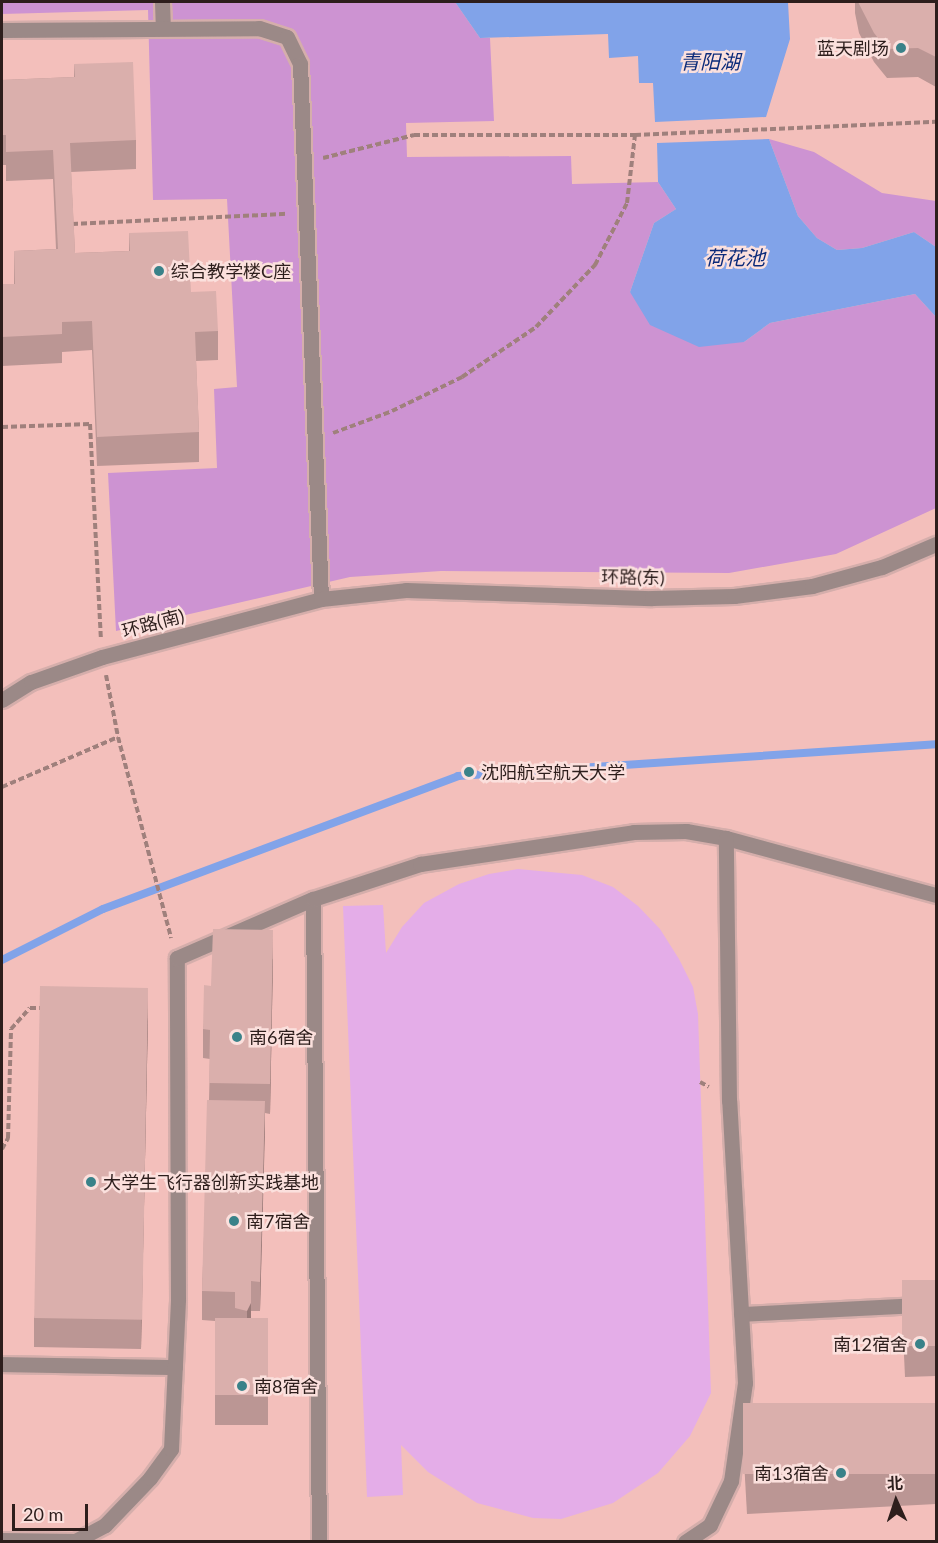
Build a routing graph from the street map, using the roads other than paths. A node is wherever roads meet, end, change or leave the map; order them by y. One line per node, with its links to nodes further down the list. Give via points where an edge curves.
1 (162, 2): 2 (street)
2 (163, 27): 3 (street); 5 (street, via 259,28 287,37 300,64)
3 (2, 30)
4 (936, 544): 5 (street, 环路(东), via 882,567 812,586 734,596 406,590)
5 (321, 600): 6 (street, 环路(南), via 102,657 31,682)
6 (2, 700)
7 (726, 838): 8 (street); 9 (street, via 686,831 611,835 420,864); 11 (street, via 729,1101)
8 (936, 896)
9 (313, 899): 13 (street, via 177,958); 15 (street)
10 (936, 1304): 11 (street)
11 (741, 1314): 16 (street, via 745,1383 731,1481 710,1525)
12 (2, 1364): 13 (street)
13 (175, 1367): 14 (street, via 171,1449 128,1503 105,1525 75,1541)
14 (2, 1540)
15 (319, 1542)
16 (685, 1542)

